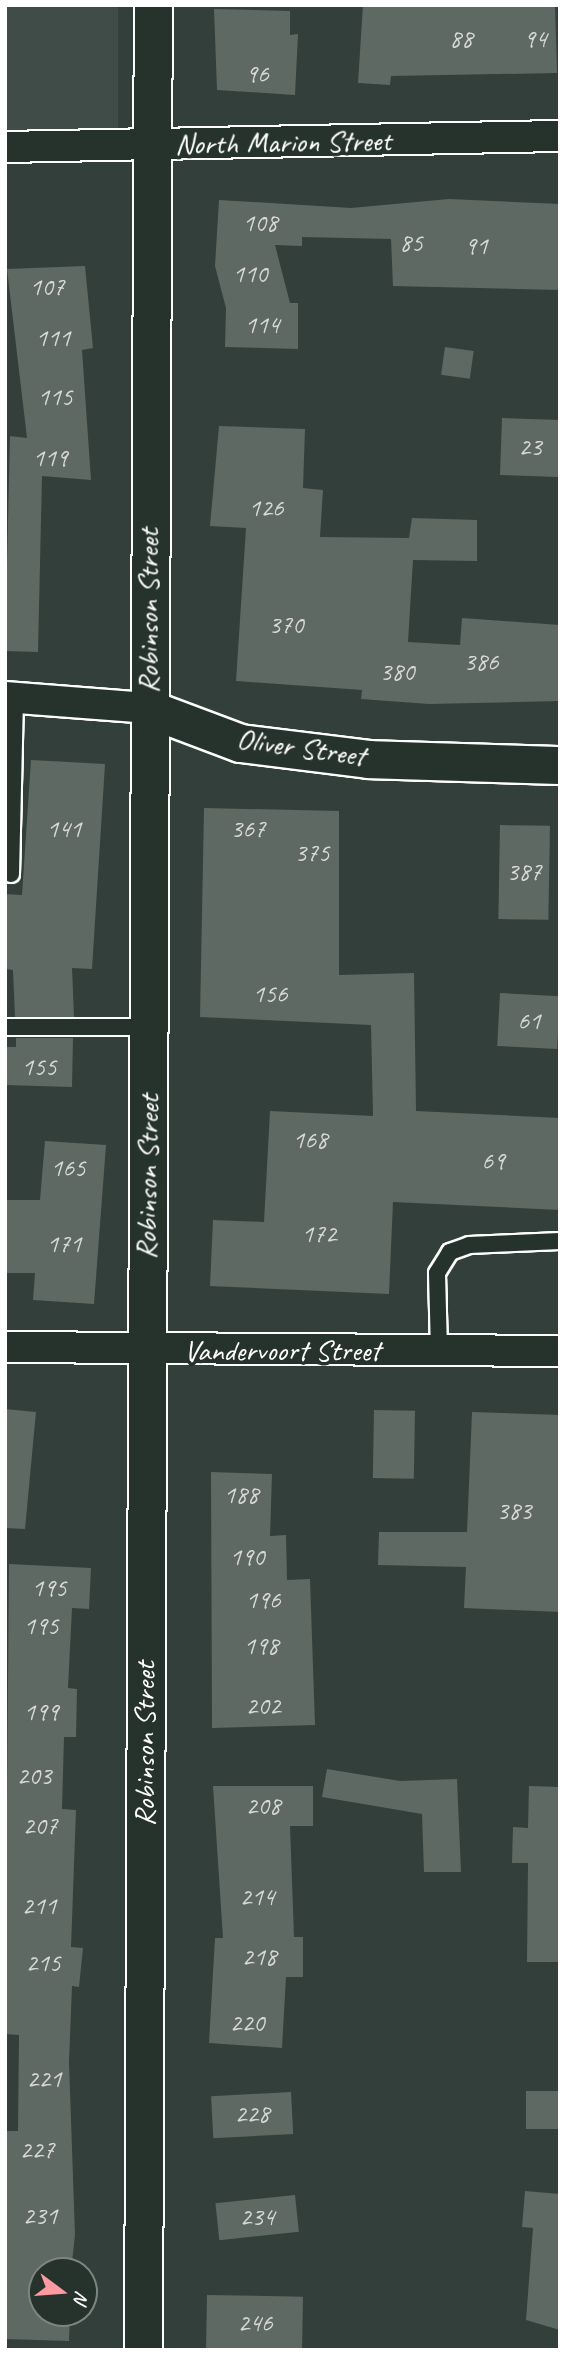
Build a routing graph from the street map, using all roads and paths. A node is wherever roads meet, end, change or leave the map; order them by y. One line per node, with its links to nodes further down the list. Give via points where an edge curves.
1 (153, 5): 3 (street, Robinson Street)
2 (560, 136): 3 (street, North Marion Street)
3 (152, 145): 4 (street, North Marion Street); 6 (street, Robinson Street)
4 (5, 147)
5 (10, 697): 6 (street, Oliver Street); 8 (lane)
6 (147, 708): 7 (street, Oliver Street, via 240,743 368,759); 10 (street, Robinson Street)
7 (560, 765)
8 (11, 874)
9 (5, 1027): 10 (lane)
10 (150, 1027): 13 (street, Robinson Street)
11 (560, 1241): 14 (lane, via 469,1245 450,1252 437,1273)
12 (5, 1347): 13 (street, Vandervoort Street)
13 (144, 1349): 14 (street, Vandervoort Street); 16 (street, Robinson Street)
14 (439, 1350): 15 (street, Vandervoort Street)
15 (560, 1351)
16 (143, 2350)

